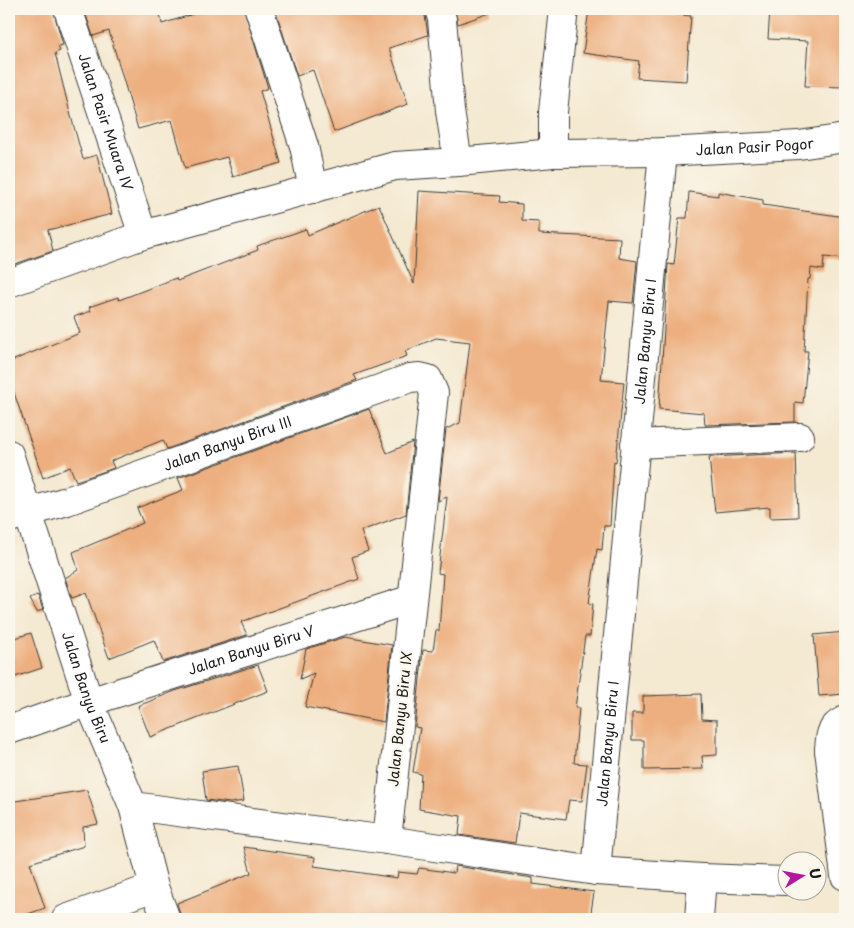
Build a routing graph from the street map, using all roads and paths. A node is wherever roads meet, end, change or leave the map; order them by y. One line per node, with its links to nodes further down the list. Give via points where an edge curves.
1 (68, 9): 10 (street, Jalan Pasir Muara IV)
2 (258, 9): 9 (street, via 304,146)
3 (439, 9): 8 (street)
4 (564, 9): 7 (street, via 553,112)
5 (845, 138): 6 (street, Jalan Pasir Pogor, via 799,145)
6 (663, 152): 7 (street, Jalan Pasir Pogor); 14 (street, Jalan Banyu Biru I)
7 (553, 153): 8 (street, Jalan Pasir Pogor)
8 (458, 162): 9 (street, Jalan Pasir Pogor, via 395,166)
9 (313, 189): 10 (street, Jalan Pasir Pogor)
10 (143, 235): 11 (street, Jalan Pasir Pogor)
11 (9, 283)
12 (428, 379): 16 (street, Jalan Banyu Biru III, via 410,378 67,501); 17 (street, Jalan Banyu Biru IX, via 434,393)
13 (800, 437): 14 (street)
14 (635, 444): 24 (street, Jalan Banyu Biru I)
15 (9, 454): 16 (street, Jalan Banyu Biru)
16 (18, 515): 18 (street, Jalan Banyu Biru)
17 (412, 599): 18 (street, Jalan Banyu Biru V); 23 (street, Jalan Banyu Biru IX)
18 (89, 702): 20 (street, Jalan Banyu Biru V); 22 (street, Jalan Banyu Biru)
19 (845, 720): 21 (street, via 836,724 830,735)
20 (9, 730)
21 (837, 750): 25 (street)
22 (133, 806): 23 (street); 28 (street, Jalan Banyu Biru)
23 (387, 840): 24 (street)
24 (596, 870): 26 (street)
25 (845, 876)
26 (702, 878): 27 (street); 31 (street)
27 (776, 881)
28 (154, 887): 29 (street); 30 (street, Jalan Banyu Biru)
29 (66, 919)
30 (166, 919)
31 (699, 919)

